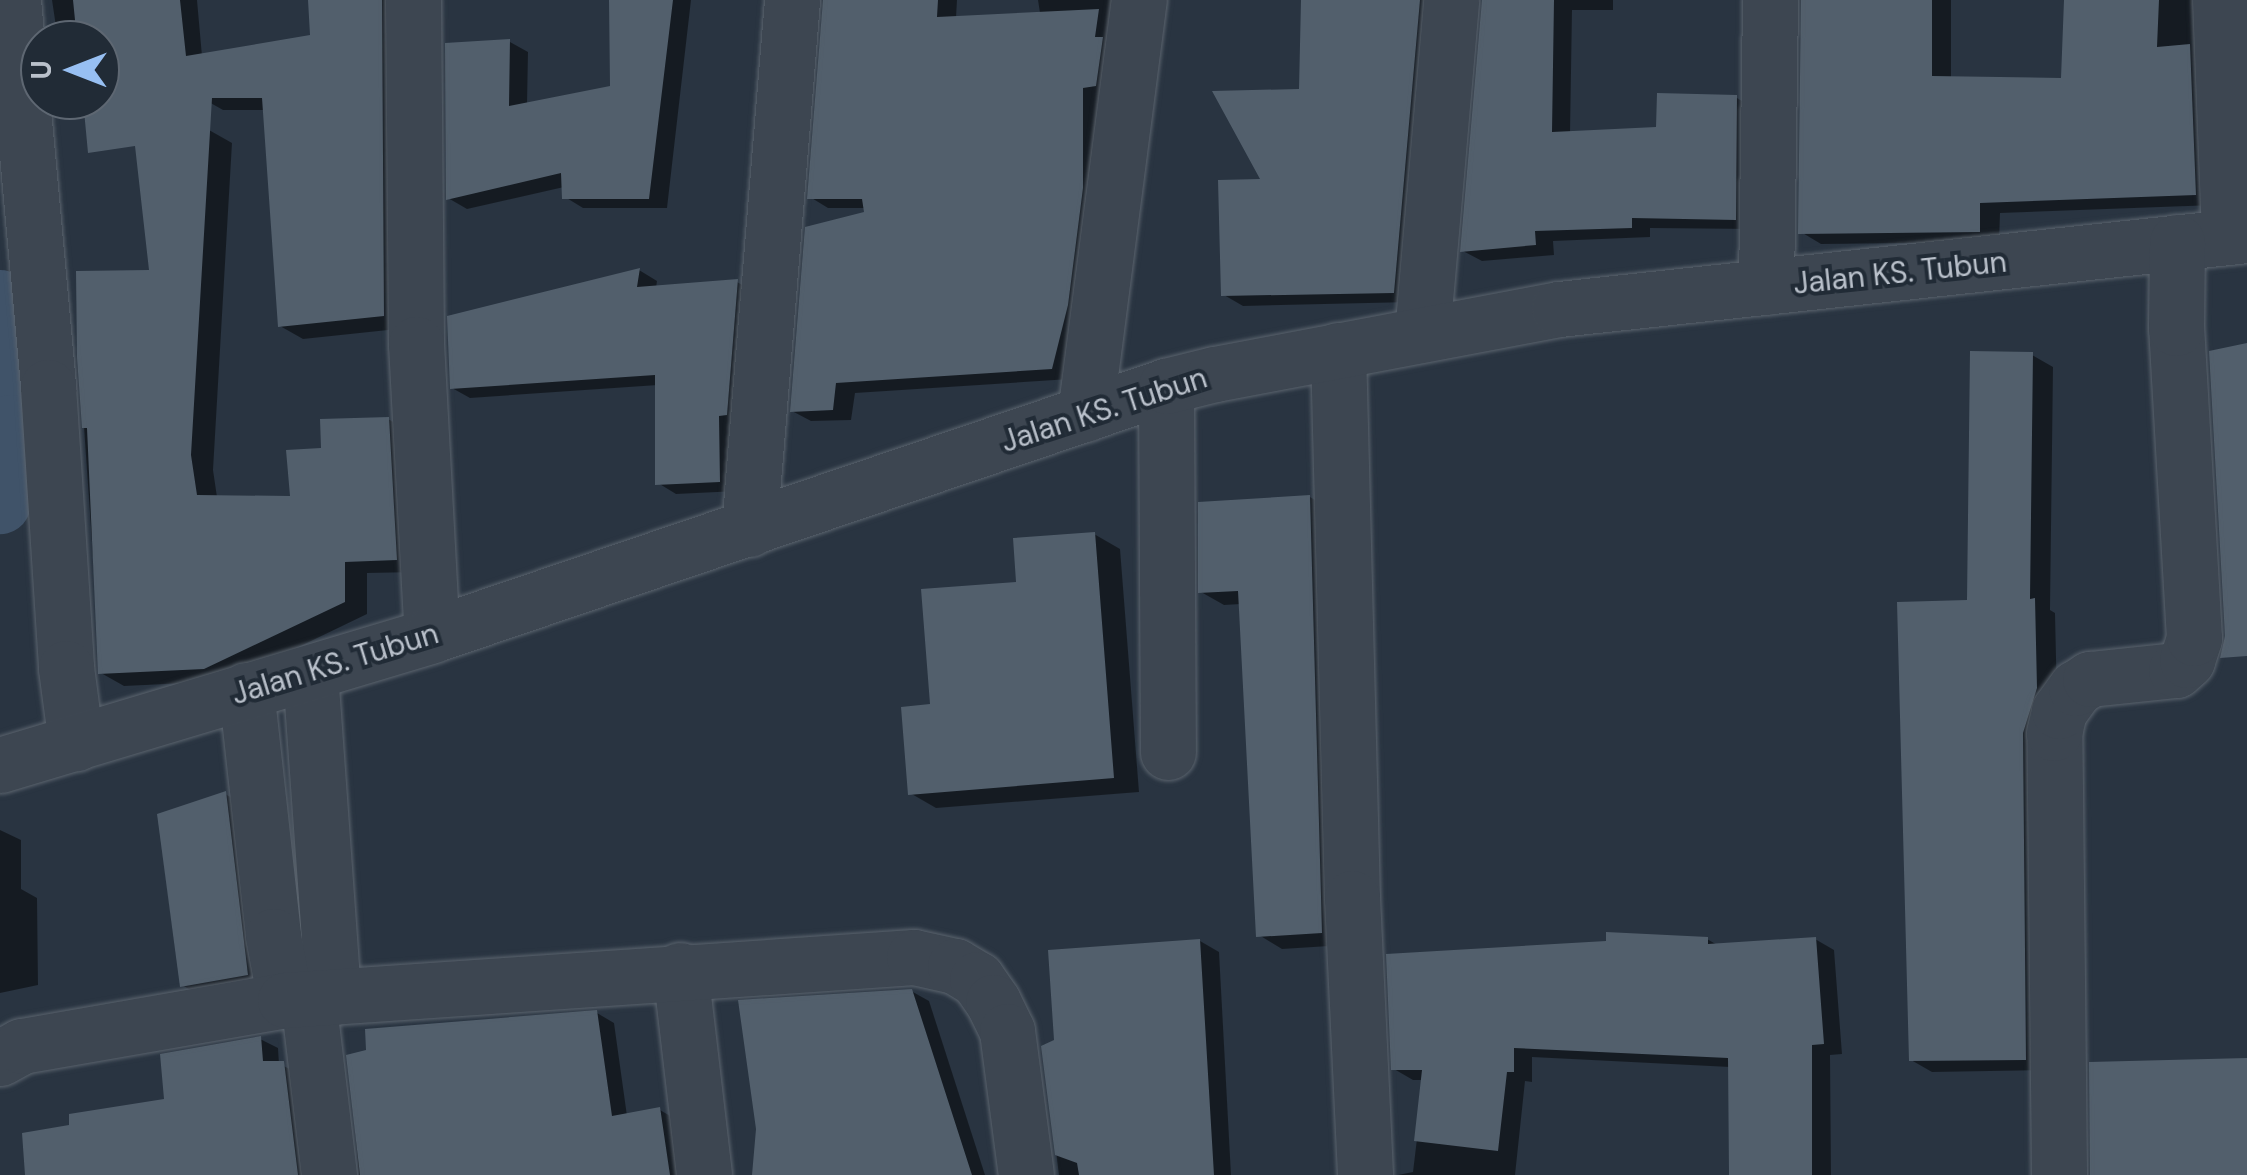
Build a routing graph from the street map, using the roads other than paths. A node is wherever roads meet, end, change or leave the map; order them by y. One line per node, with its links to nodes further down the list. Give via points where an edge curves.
1 (13, 0): 19 (street)
2 (413, 0): 16 (street, via 416,344)
3 (792, 0): 15 (street)
4 (1139, 0): 14 (street)
5 (1452, 0): 11 (street)
6 (1770, 0): 10 (street)
7 (2220, 0): 8 (street)
8 (2238, 236): 9 (street, Jalan KS. Tubun)
9 (2176, 242): 10 (street, Jalan KS. Tubun); 29 (street, via 2194,638 2176,670 2090,679 2059,711)
10 (1766, 287): 11 (street, Jalan KS. Tubun, via 1559,309)
11 (1422, 334): 12 (street, Jalan KS. Tubun)
12 (1338, 350): 13 (street, Jalan KS. Tubun); 28 (street)
13 (1166, 386): 14 (street, Jalan KS. Tubun); 20 (street)
14 (1084, 414): 15 (street, Jalan KS. Tubun)
15 (749, 529): 16 (street, Jalan KS. Tubun)
16 (432, 636): 17 (street, Jalan KS. Tubun)
17 (310, 673): 18 (street, Jalan KS. Tubun); 23 (street)
18 (246, 690): 19 (street, Jalan KS. Tubun); 23 (street, via 274,936)
19 (76, 743): 21 (street, Jalan KS. Tubun)
20 (1168, 752)
21 (0, 765)
22 (680, 970): 23 (street); 26 (street); 27 (street, via 914,956 955,966 977,980 1007,1031)
23 (309, 999): 24 (street, via 22,1046); 25 (street)
24 (0, 1058)
25 (330, 1175)
26 (704, 1175)
27 (1026, 1175)
28 (1365, 1175)
29 (2058, 1175)

